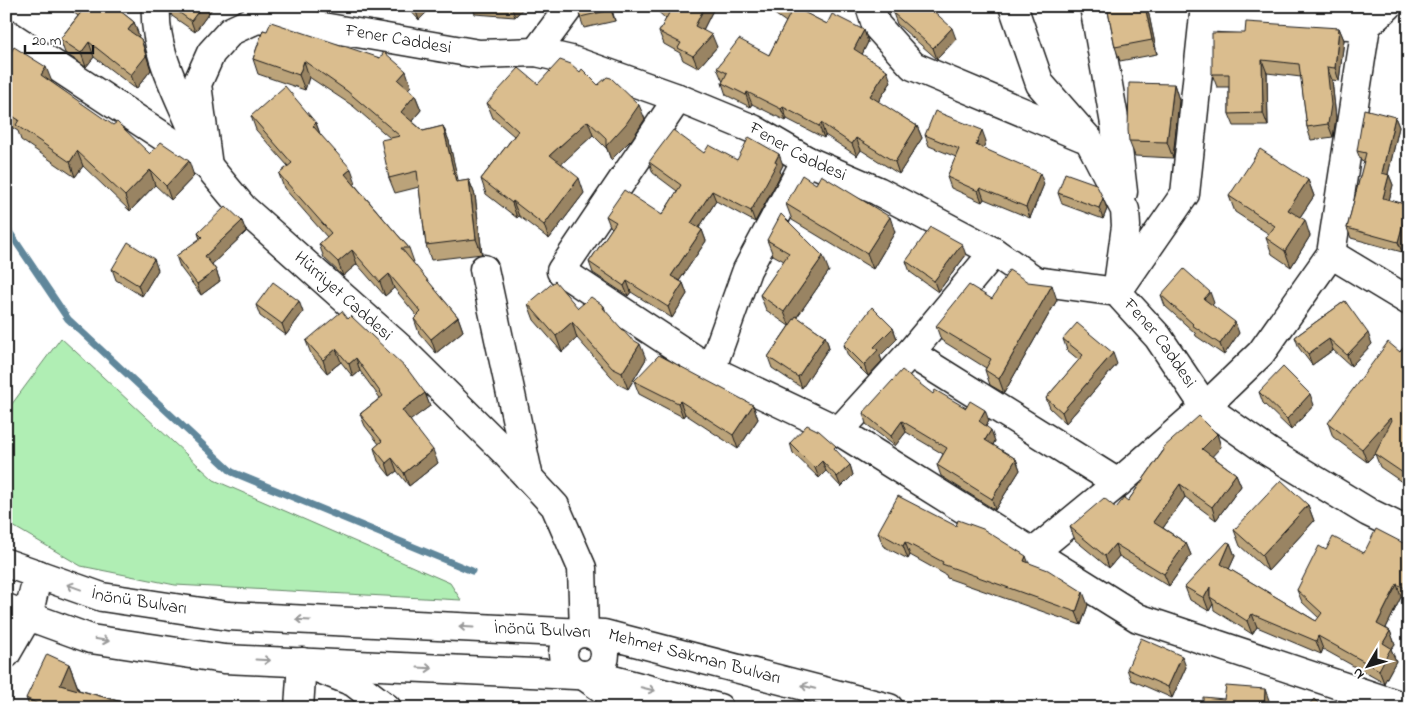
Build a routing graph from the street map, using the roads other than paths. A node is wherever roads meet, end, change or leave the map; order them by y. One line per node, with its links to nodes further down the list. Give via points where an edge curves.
1 (156, 6): 14 (street, via 162,54)
2 (570, 6): 10 (street)
3 (870, 6): 12 (street, via 876,25 913,66)
4 (1013, 6): 12 (street, via 1040,84)
5 (1094, 6): 15 (street, via 1115,124)
6 (1388, 6): 8 (street)
7 (1204, 11): 8 (street); 19 (street, via 1185,194)
8 (1366, 26): 17 (street)
9 (6, 33): 14 (street, Hürriyet Caddesi)
10 (536, 52): 11 (street, Fener Caddesi, via 571,60); 14 (street, Fener Caddesi, via 479,54 257,19 232,31 211,53 197,84)
11 (678, 98): 13 (street, Fener Caddesi, via 753,130); 22 (street, via 561,271)
12 (1089, 140): 15 (street)
13 (806, 160): 16 (street, Fener Caddesi, via 878,191); 22 (street, via 747,270)
14 (208, 166): 25 (street, Hürriyet Caddesi, via 243,208 399,347)
15 (1125, 210): 19 (street, via 1126,226)
16 (994, 252): 19 (street, Fener Caddesi, via 1036,281); 21 (street)
17 (1332, 254): 20 (street); 23 (street, via 1261,353)
18 (484, 269): 25 (street)
19 (1117, 292): 23 (street, Fener Caddesi, via 1158,337)
20 (1409, 301)
21 (910, 353): 24 (street); 26 (street)
22 (712, 370): 24 (street)
23 (1206, 407): 26 (street); 27 (street, Fener Caddesi, via 1277,457 1368,512)
24 (839, 432): 28 (street)
25 (529, 478): 32 (street, Hürriyet Caddesi, via 555,506 582,568)
26 (1118, 483): 28 (street)
27 (1409, 532)
28 (1034, 552): 41 (street, via 1138,618)
29 (6, 563): 30 (street, İnönü Bulvarı)
30 (38, 574): 31 (street); 32 (street, İnönü Bulvarı, one-way to 30, via 228,616 102,597)
31 (17, 612): 33 (street); 34 (street, one-way to 34, via 91,639 224,659)
32 (584, 632): 35 (street, Mehmet Sakman Bulvarı, via 602,641 606,654 596,672); 40 (street, Mehmet Sakman Bulvarı, one-way to 32, via 604,634)
33 (6, 654)
34 (302, 662): 35 (street, one-way to 35); 36 (street); 37 (street, via 353,682)
35 (583, 675): 38 (street); 39 (street, one-way to 39, via 598,676)
36 (299, 708)
37 (387, 708)
38 (630, 708)
39 (719, 708)
40 (889, 708)
41 (1408, 708)

